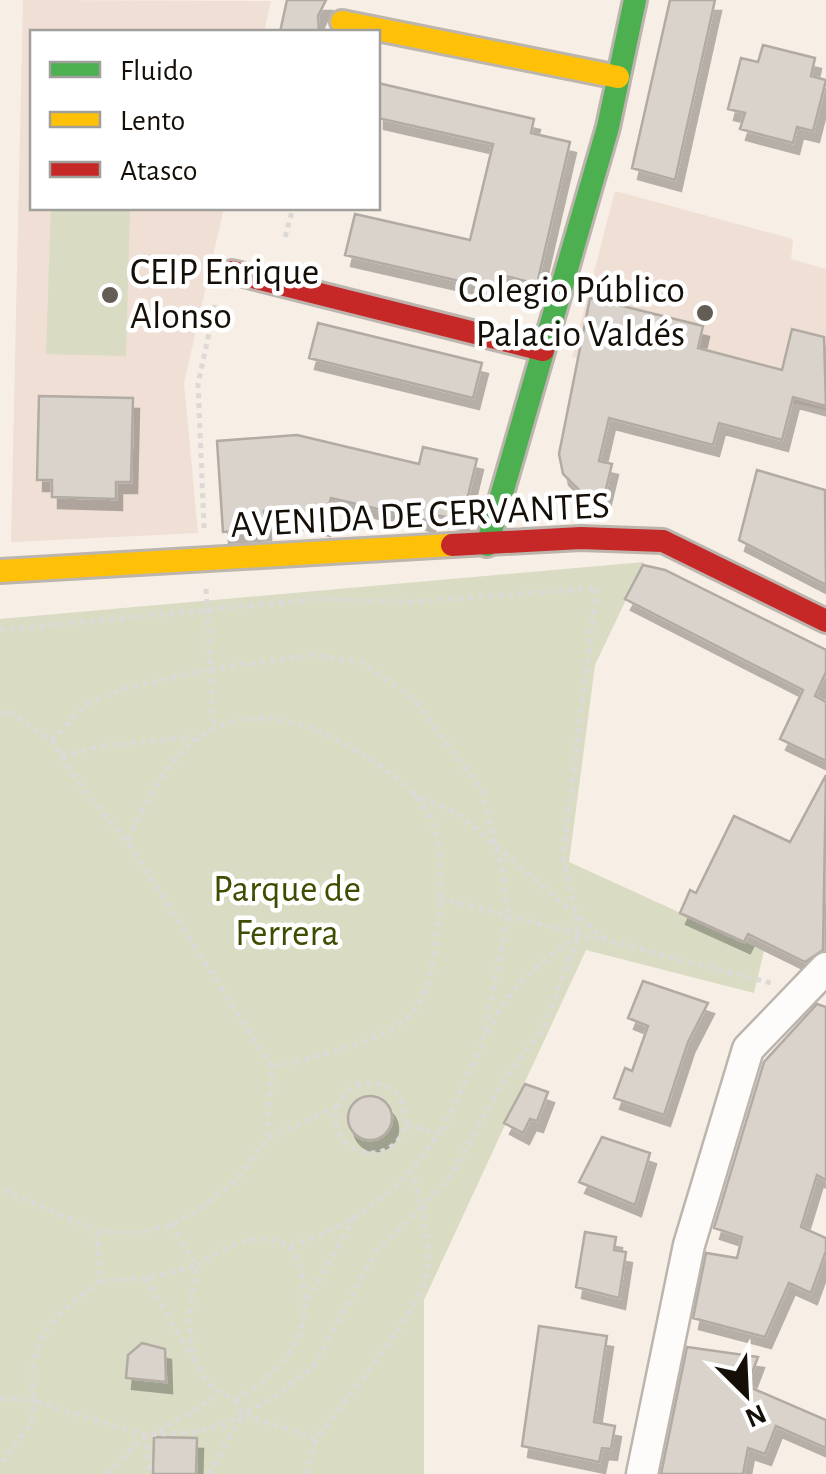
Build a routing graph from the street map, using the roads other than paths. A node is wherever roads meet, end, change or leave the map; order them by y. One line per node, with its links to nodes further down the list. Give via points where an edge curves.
1 (635, 0): 3 (street)
2 (342, 22): 3 (street)
3 (618, 77): 5 (street)
4 (232, 272): 5 (street)
5 (543, 350): 6 (street)
6 (487, 545): 7 (street, AVENIDA DE CERVANTES); 8 (street, AVENIDA DE CERVANTES, via 663,541)
7 (0, 572)
8 (826, 621)
9 (826, 968): 10 (street, via 748,1049 689,1245)
10 (642, 1474)

